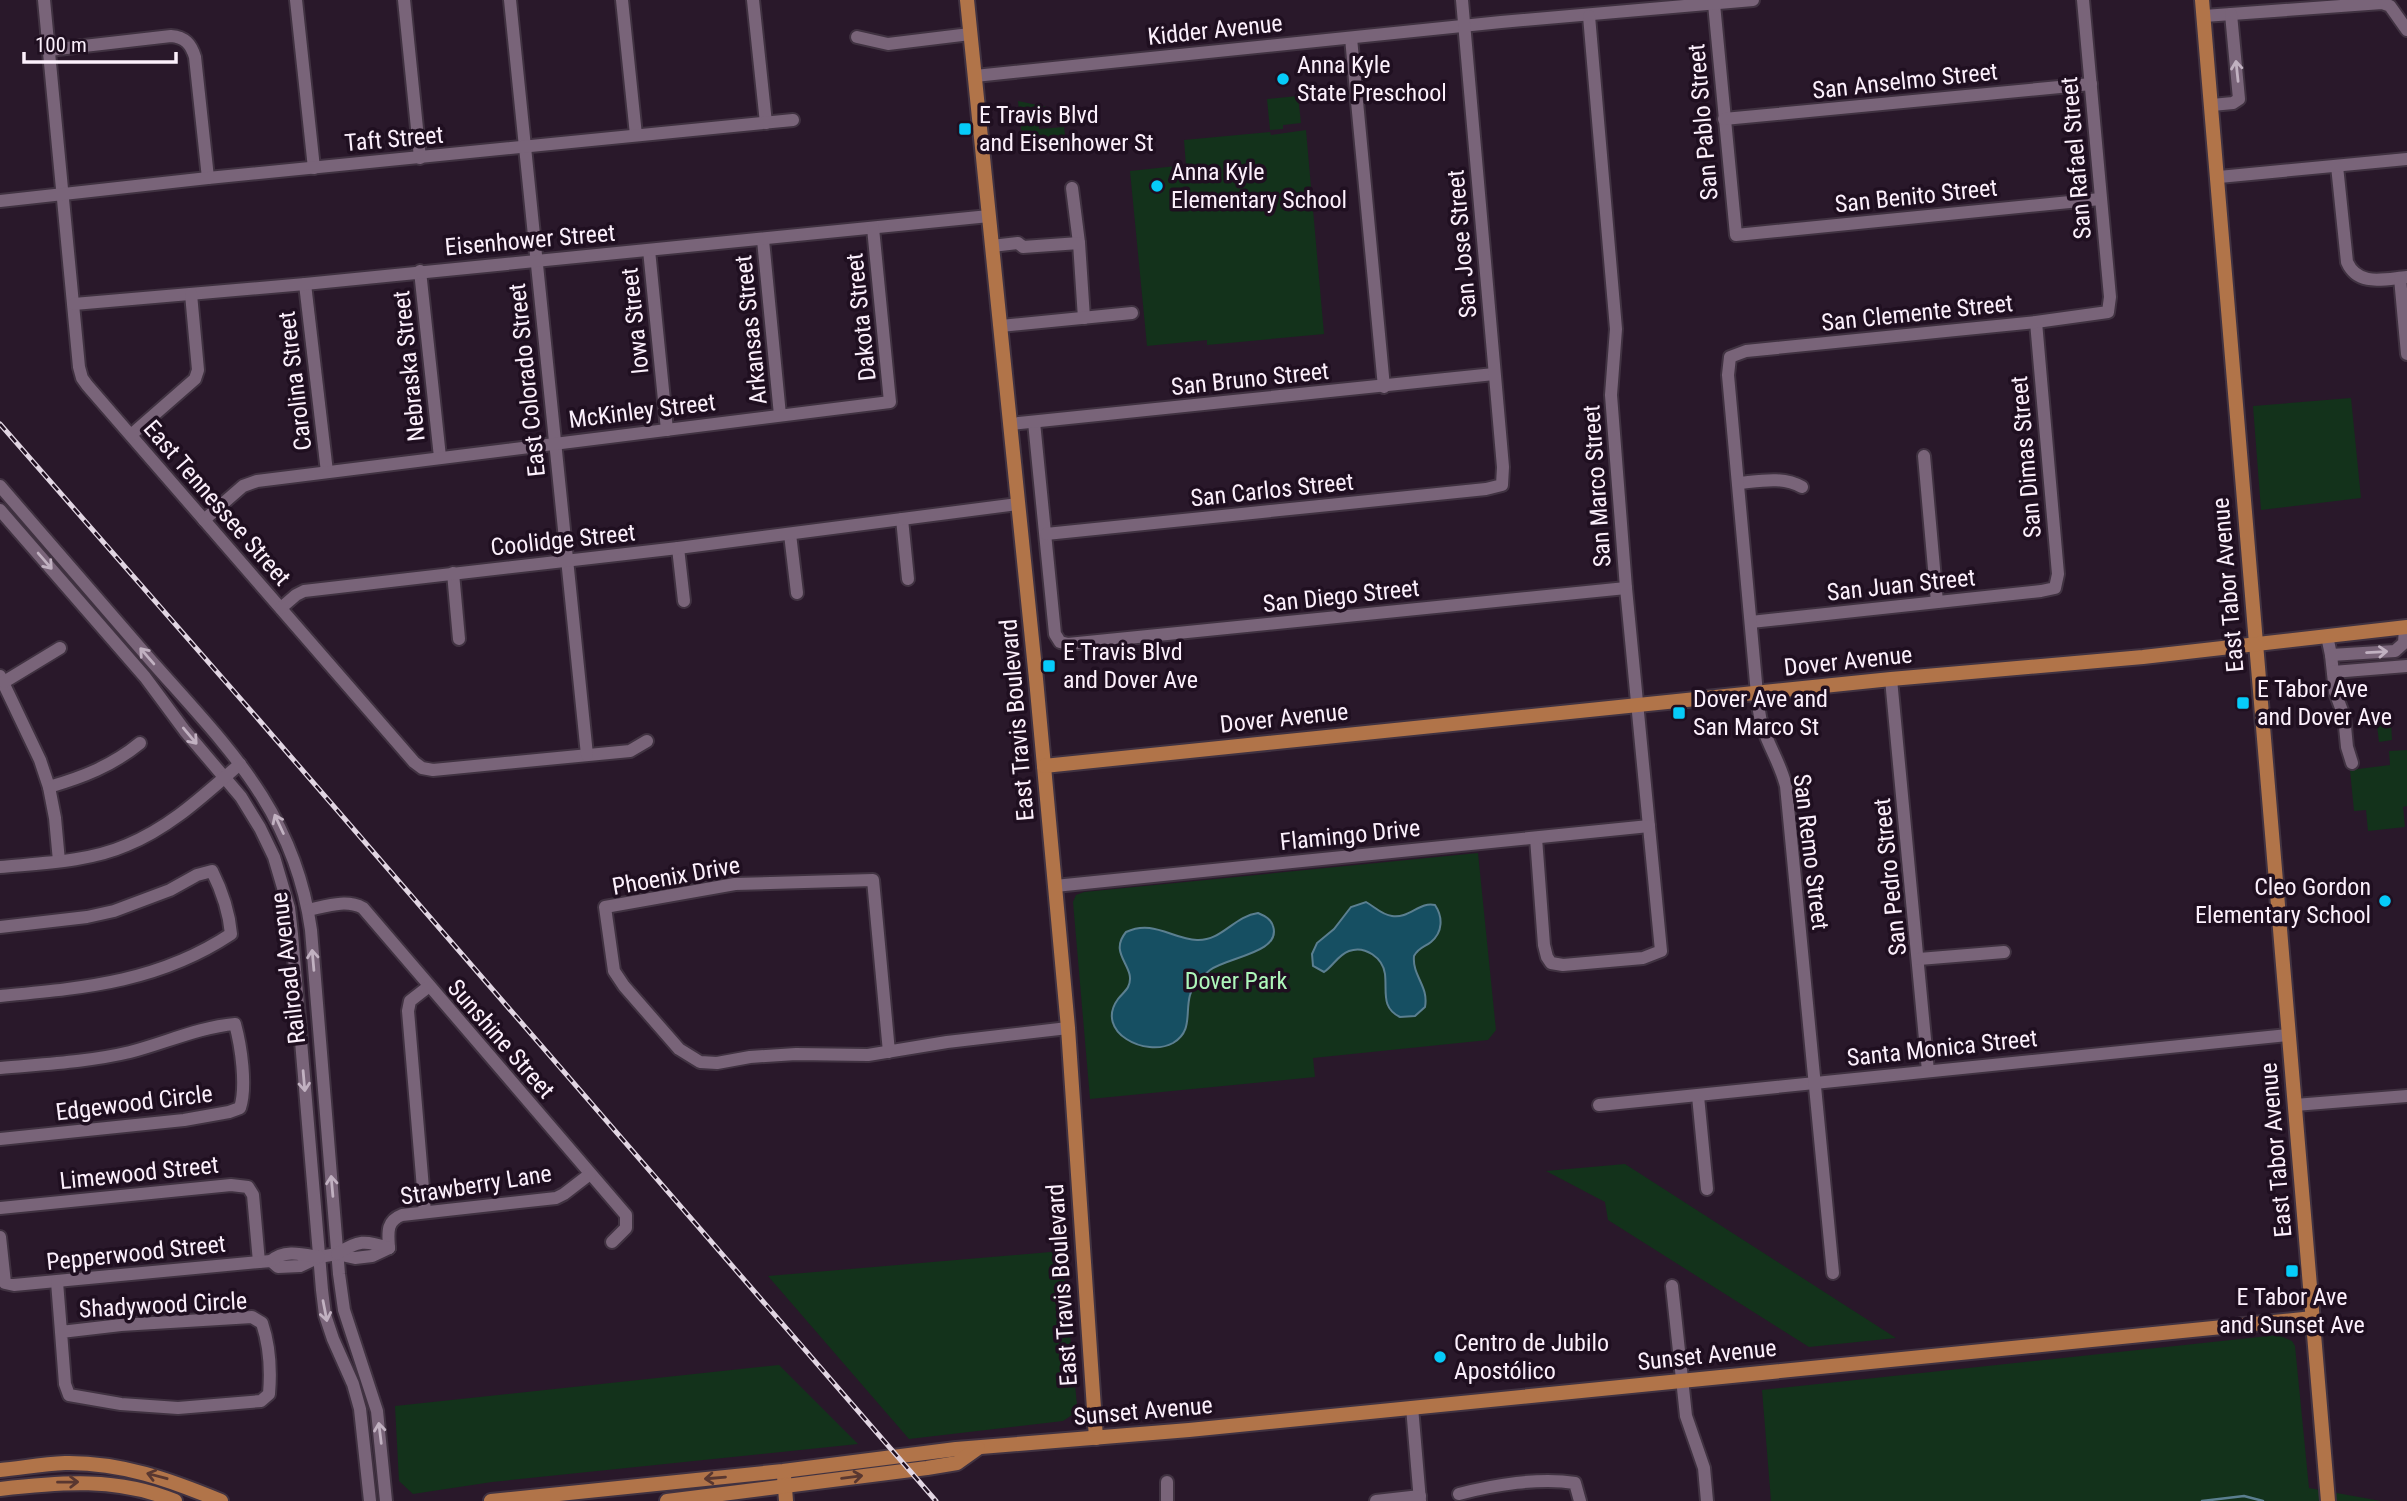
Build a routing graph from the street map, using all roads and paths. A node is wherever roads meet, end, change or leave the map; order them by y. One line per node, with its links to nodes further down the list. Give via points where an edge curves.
1 (44, 0): 21 (street, East Tennessee Street)
2 (296, 0): 33 (street)
3 (404, 0): 30 (street)
4 (510, 0): 29 (street, East Colorado Street)
5 (622, 0): 28 (street)
6 (753, 0): 27 (street)
7 (967, 0): 18 (main road, East Travis Boulevard)
8 (1462, 0): 16 (street, San Jose Street)
9 (1753, 0): 12 (street, Kidder Avenue)
10 (2083, 0): 23 (street, San Rafael Street)
11 (2203, 0): 15 (main road, East Tabor Avenue)
12 (1714, 4): 14 (street, Kidder Avenue); 25 (street, San Pablo Street)
13 (2231, 14): 15 (street); 17 (street, via 2382,3 2390,6); 24 (street, one-way to 13, via 2239,99)
14 (1588, 16): 16 (street, Kidder Avenue); 86 (street, San Marco Street, via 1616,329 1611,394)
15 (2204, 16): 24 (main road, East Tabor Avenue)
16 (1463, 27): 20 (street, Kidder Avenue); 60 (street, San Jose Street)
17 (2407, 30)
18 (971, 34): 19 (street, via 888,44); 22 (main road, East Travis Boulevard)
19 (857, 37)
20 (1351, 37): 22 (street, Kidder Avenue); 61 (street)
21 (49, 50): 35 (street, via 171,36 187,41 195,57); 37 (street, East Tennessee Street)
22 (975, 76): 40 (main road, East Travis Boulevard)
23 (2091, 84): 25 (street, San Anselmo Street); 38 (street, San Rafael Street)
24 (2212, 105): 34 (main road, East Tabor Avenue)
25 (1724, 119): 42 (street, San Pablo Street)
26 (793, 120): 27 (street, Taft Street)
27 (766, 123): 28 (street, Taft Street)
28 (636, 135): 29 (street, Taft Street)
29 (526, 148): 30 (street, Taft Street); 47 (street, East Colorado Street)
30 (420, 158): 33 (street, Taft Street)
31 (2407, 159): 32 (street)
32 (2337, 166): 34 (street); 49 (street, via 2351,271 2365,279)
33 (314, 168): 35 (street, Taft Street)
34 (2219, 177): 97 (main road, East Tabor Avenue)
35 (208, 178): 37 (street, Taft Street)
36 (1072, 187): 44 (street)
37 (63, 195): 39 (street, Taft Street); 52 (street, East Tennessee Street)
38 (2100, 199): 42 (street, San Benito Street); 53 (street, San Rafael Street)
39 (0, 201)
40 (989, 216): 41 (street, Eisenhower Street); 45 (main road, East Travis Boulevard)
41 (873, 228): 43 (street, Eisenhower Street); 62 (street, Dakota Street)
42 (1736, 235)
43 (763, 240): 46 (street, Eisenhower Street); 63 (street, Arkansas Street)
44 (1079, 243): 45 (street); 55 (street)
45 (992, 246): 57 (main road, East Travis Boulevard)
46 (649, 250): 47 (street, Eisenhower Street); 66 (street, Iowa Street)
47 (536, 261): 48 (street, Eisenhower Street); 68 (street, East Colorado Street)
48 (420, 271): 50 (street, Eisenhower Street); 70 (street, Nebraska Street)
49 (2403, 277): 58 (street)
50 (305, 284): 51 (street, Eisenhower Street); 71 (street, Carolina Street)
51 (191, 294): 52 (street, Eisenhower Street); 67 (street, via 195,379)
52 (74, 304): 67 (street, East Tennessee Street, via 82,378)
53 (2108, 312): 56 (street, San Clemente Street)
54 (1132, 313): 55 (street)
55 (1084, 318): 57 (street)
56 (2036, 322): 59 (street, San Clemente Street, via 1746,351); 87 (street, San Dimas Street, via 2058,574)
57 (1001, 326): 65 (main road, East Travis Boulevard)
58 (2407, 354)
59 (1730, 357): 72 (street, San Remo Street)
60 (1494, 374): 61 (street, San Bruno Street); 73 (street, San Jose Street)
61 (1384, 387): 64 (street, San Bruno Street)
62 (890, 402): 63 (street, McKinley Street)
63 (780, 415): 66 (street, McKinley Street)
64 (1034, 422): 65 (street, San Bruno Street); 81 (street, East Travis Boulevard)
65 (1010, 424): 76 (main road, East Travis Boulevard)
66 (667, 430): 68 (street, McKinley Street)
67 (131, 435): 79 (street, East Tennessee Street)
68 (554, 443): 70 (street, McKinley Street); 83 (street, East Colorado Street)
69 (1924, 456): 90 (street)
70 (440, 457): 71 (street, McKinley Street)
71 (327, 472): 79 (street, McKinley Street, via 250,482)
72 (1738, 483): 75 (street, via 1772,480); 92 (street, San Remo Street)
73 (1502, 485): 81 (street, San Carlos Street)
74 (0, 486): 110 (street, Railroad Avenue, one-way to 74)
75 (1802, 486)
76 (1018, 504): 78 (street, Coolidge Street); 111 (main road, East Travis Boulevard)
77 (0, 510): 112 (street, Railroad Avenue, one-way to 112)
78 (902, 519): 80 (street, Coolidge Street); 85 (street)
79 (204, 520): 91 (street, East Tennessee Street)
80 (790, 534): 82 (street, Coolidge Street); 88 (street)
81 (1046, 534): 96 (street, East Travis Boulevard, via 1055,634)
82 (678, 548): 83 (street, Coolidge Street); 89 (street)
83 (566, 560): 84 (street, Coolidge Street); 108 (street, East Colorado Street)
84 (453, 573): 91 (street, Coolidge Street, via 304,591); 95 (street)
85 (908, 579)
86 (1626, 588): 96 (street, San Diego Street); 105 (street, San Marco Street)
87 (2055, 588): 90 (street, San Juan Street)
88 (797, 593)
89 (684, 601)
90 (1937, 602): 92 (street, San Juan Street)
91 (281, 608): 108 (street, East Tennessee Street, via 422,768)
92 (1751, 622): 104 (street, San Remo Street)
93 (2406, 627): 94 (main road, Dover Avenue); 99 (street, one-way to 93, via 2395,651 2404,643)
94 (2327, 636): 97 (main road, Dover Avenue); 99 (street)
95 (460, 639)
96 (1060, 642)
97 (2255, 643): 103 (main road, Dover Avenue); 126 (main road, East Tabor Avenue)
98 (60, 648): 102 (street)
99 (2331, 655): 101 (street)
100 (2407, 666): 101 (street)
101 (2333, 671): 109 (street)
102 (2, 679): 113 (street)
103 (1891, 679): 104 (main road, Dover Avenue); 122 (street, San Pedro Street)
104 (1757, 693): 105 (main road, Dover Avenue); 130 (street, San Remo Street, via 1764,737 1786,786)
105 (1638, 705): 111 (main road, Dover Avenue); 114 (street, San Marco Street)
106 (647, 741): 108 (street, East Tennessee Street, via 630,751)
107 (139, 743): 113 (street, via 121,759 93,773)
108 (587, 755)
109 (2352, 763)
110 (240, 764): 112 (street); 119 (street, Railroad Avenue, one-way to 110, via 298,869 275,816)
111 (1044, 766): 118 (main road, East Travis Boulevard)
112 (225, 776): 116 (street, via 191,807 143,837 108,851); 143 (street, Railroad Avenue, one-way to 143, via 260,828 289,908)
113 (49, 788): 116 (street)
114 (1649, 825): 115 (street, Flamingo Drive); 115 (street, San Marco Street, via 1661,951 1643,958 1551,964 1544,945)
115 (1536, 838): 118 (street, Flamingo Drive)
116 (59, 861): 117 (street)
117 (0, 867)
118 (1055, 886): 125 (main road, East Travis Boulevard)
119 (308, 909): 123 (street, Sunshine Street, via 344,903 363,908); 142 (street, Railroad Avenue, one-way to 119)
120 (0, 927): 124 (street, via 114,911 212,871 230,918 231,934 183,961 106,985)
121 (2004, 952): 122 (street)
122 (1919, 959): 129 (street, San Pedro Street)
123 (428, 987): 136 (street, Sunshine Street); 139 (street, via 411,1001 408,1011)
124 (0, 996)
125 (1068, 1028): 127 (street, Phoenix Drive); 152 (main road, East Travis Boulevard)
126 (2288, 1035): 129 (street, Santa Monica Street); 134 (main road, East Tabor Avenue)
127 (888, 1052): 127 (street, Phoenix Drive, via 700,1062 679,1049 614,971 606,907 735,884 873,880)
128 (0, 1068): 135 (street, Edgewood Circle, via 117,1055 235,1024 243,1098 240,1108 184,1120)
129 (1928, 1071): 130 (street, Santa Monica Street)
130 (1815, 1081): 131 (street, Santa Monica Street); 145 (street, San Remo Street)
131 (1698, 1096): 133 (street, Santa Monica Street); 137 (street)
132 (2407, 1096): 134 (street)
133 (1599, 1105)
134 (2295, 1105): 148 (main road, East Tabor Avenue)
135 (0, 1139)
136 (590, 1174): 139 (street, Strawberry Lane, via 556,1198); 141 (street, Sunshine Street, via 626,1216 626,1228)
137 (1707, 1189)
138 (0, 1208): 144 (street, Limewood Street, via 248,1187)
139 (425, 1212): 142 (street, Strawberry Lane, via 394,1218 388,1227 389,1248 355,1258)
140 (0, 1237): 146 (street, Pepperwood Street, via 5,1283)
141 (612, 1242)
142 (337, 1254): 143 (street, Pepperwood Street); 163 (street, Railroad Avenue, one-way to 142, via 377,1411 344,1310)
143 (319, 1257): 144 (street, Pepperwood Street, via 298,1253); 162 (street, Railroad Avenue, one-way to 162, via 325,1315 360,1409)
144 (265, 1262): 146 (street, Pepperwood Street)
145 (1833, 1272)
146 (57, 1282): 149 (street, Shadywood Circle)
147 (1672, 1286): 150 (street)
148 (2313, 1318): 150 (main road, Sunset Avenue); 171 (main road, East Tabor Avenue)
149 (61, 1332): 149 (street, Shadywood Circle, via 65,1384 69,1395 76,1398 177,1408 261,1401 269,1394 265,1333 262,1323 252,1317)
150 (1682, 1380): 151 (main road, Sunset Avenue); 170 (street, via 1686,1416 1704,1468)
151 (1412, 1407): 152 (main road, Sunset Avenue); 159 (street)
152 (1096, 1438): 154 (main road, Sunset Avenue, via 979,1448)
153 (0, 1470): 161 (main road, one-way to 153, via 169,1479 97,1464)
154 (784, 1478): 157 (main road, Sunset Avenue); 164 (main road, Sunset Avenue, one-way to 164); 166 (main road)
155 (1167, 1482): 167 (street)
156 (0, 1489): 160 (main road, one-way to 160, via 94,1482)
157 (762, 1489): 165 (main road, Sunset Avenue); 166 (main road)
158 (1459, 1494): 169 (street, via 1560,1480 1574,1483)
159 (1420, 1499): 168 (street)
160 (174, 1501)
161 (221, 1501)
162 (370, 1501)
163 (386, 1501)
164 (491, 1501)
165 (667, 1501)
166 (784, 1501)
167 (1167, 1501)
168 (1376, 1501)
169 (1580, 1501)
170 (1707, 1501)
171 (2328, 1501)

